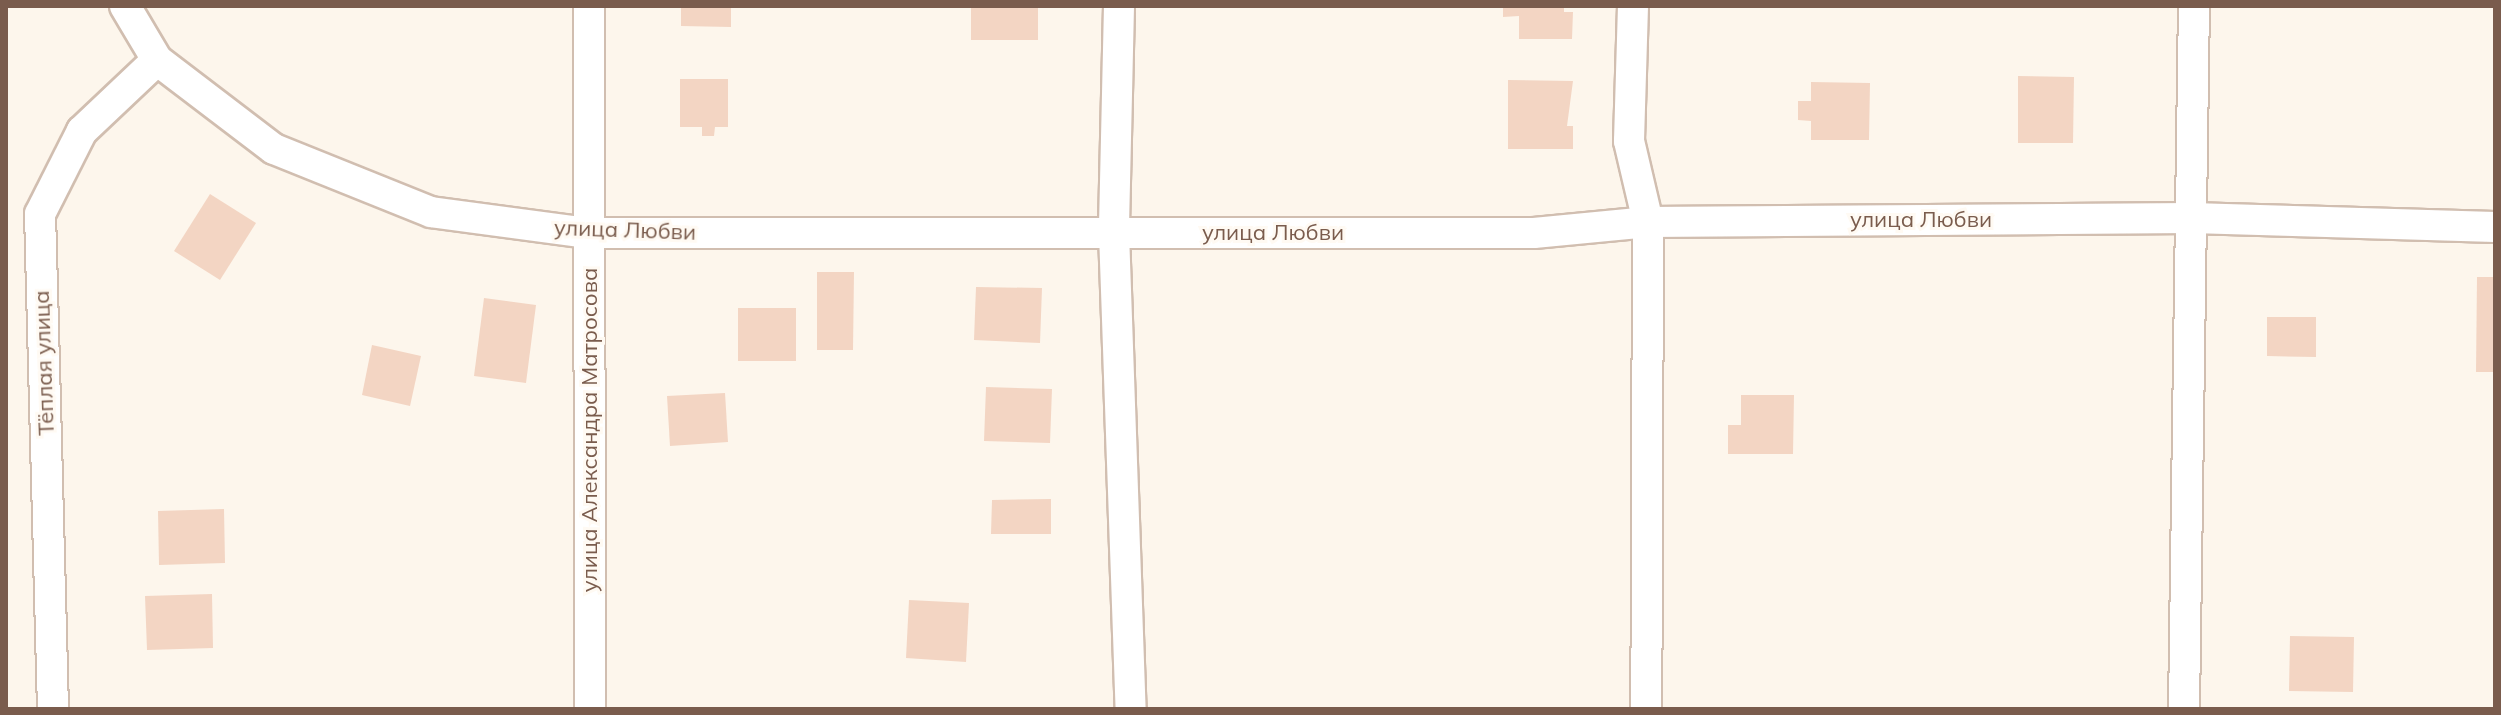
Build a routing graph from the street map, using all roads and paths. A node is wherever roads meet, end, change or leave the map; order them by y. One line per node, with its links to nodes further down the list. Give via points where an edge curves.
1 (125, 6): 6 (street, улица Любви)
2 (589, 6): 10 (street, улица Александра Матросова)
3 (1119, 6): 11 (street)
4 (1633, 6): 8 (street, via 1629,141)
5 (2194, 6): 7 (street)
6 (157, 60): 10 (street, улица Любви, via 274,149 345,178 431,212); 12 (street, Тёплая улица, via 82,131 40,214)
7 (2192, 218): 8 (street, улица Любви); 9 (street, улица Любви); 16 (street)
8 (1648, 222): 11 (street, улица Любви, via 1534,233); 15 (street)
9 (2495, 227)
10 (589, 233): 11 (street, улица Любви); 13 (street, улица Александра Матросова)
11 (1114, 233): 14 (street)
12 (53, 709)
13 (590, 709)
14 (1131, 709)
15 (1646, 709)
16 (2184, 709)

